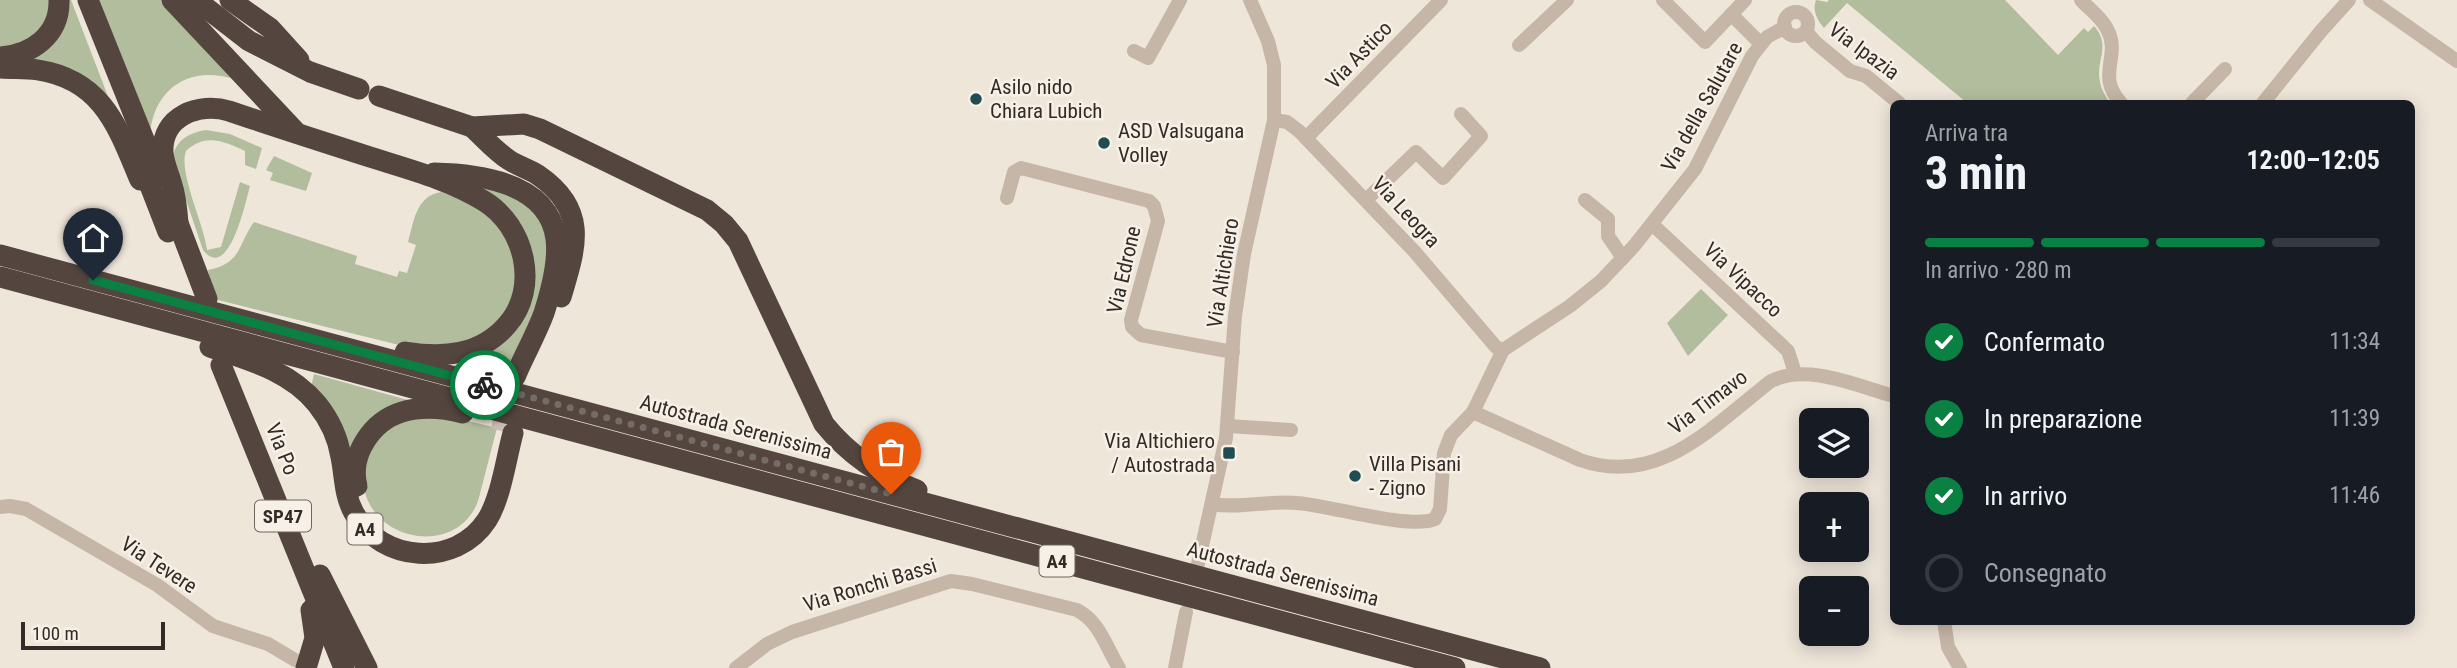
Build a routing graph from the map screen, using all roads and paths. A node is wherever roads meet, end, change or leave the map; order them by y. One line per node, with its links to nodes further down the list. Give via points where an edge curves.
1 (59, 0): 23 (highway, via 58,15 45,39 24,52)
2 (76, 0): 43 (highway)
3 (88, 0): 41 (highway)
4 (172, 0): 35 (highway)
5 (196, 0): 27 (highway, via 249,41)
6 (230, 0): 27 (highway, via 270,28)
7 (1180, 0): 22 (street, via 1148,58)
8 (1250, 0): 33 (street, Via Altichiero, via 1274,65)
9 (1441, 0): 36 (street, Via Astico)
10 (1567, 0): 21 (street)
11 (1663, 0): 17 (street, via 1705,42)
12 (1745, 0): 17 (street)
13 (2081, 0): 29 (street, via 2107,28 2112,47 2108,80)
14 (2349, 0): 31 (street)
15 (2370, 0): 24 (street)
16 (1803, 6): 18 (street, Via della Salutare, via 1787,17); 19 (street, Via della Salutare)
17 (1732, 15): 20 (street)
18 (1785, 27): 19 (street, via 1794,36); 20 (street, Via della Salutare)
19 (1806, 31): 28 (street, Via Ipazia, via 1850,71 1866,76)
20 (1761, 44): 42 (street, Via della Salutare, via 1695,169)
21 (1519, 46)
22 (1134, 51)
23 (0, 57)
24 (2457, 61)
25 (0, 68): 43 (highway, via 57,74 88,90 103,104)
26 (2225, 69): 30 (street)
27 (310, 72): 34 (highway)
28 (1895, 100)
29 (2119, 100)
30 (2195, 100)
31 (2265, 100)
32 (1461, 114): 39 (street, via 1482,136 1443,178 1416,152)
33 (1274, 121): 36 (street, Via Leogra, via 1292,125); 49 (street, Via Altichiero, via 1244,254)
34 (472, 127): 37 (highway, via 509,161 547,181 566,203 575,224 561,298 521,379 547,300 556,250 554,227 527,194 500,181); 59 (highway, via 524,124 540,129 707,210 738,241 812,404 836,440 899,483 970,506)
35 (297, 134): 37 (highway); 41 (highway, via 220,108 200,108 179,116 163,146)
36 (1307, 138): 39 (street, Via Leogra)
37 (418, 173): 47 (highway, via 483,201 498,212 517,238 525,276 513,318 489,342 440,356 348,338)
38 (1007, 198): 49 (street, Via Edrone, via 1014,172 1021,168 1149,201 1158,221 1132,327 1141,335)
39 (1366, 200): 48 (street, Via Leogra)
40 (1585, 200): 45 (street, via 1608,219 1608,236)
41 (178, 223): 43 (highway, via 200,296)
42 (1652, 224): 45 (street, Via della Salutare); 50 (street, Via Vipacco, via 1788,351)
43 (174, 247)
44 (0, 255): 47 (highway, Autostrada Serenissima / A4)
45 (1623, 258): 48 (street, Via della Salutare, via 1570,306)
46 (0, 279): 56 (highway, A4); 56 (highway, A4, via 46,299 236,356 291,380 316,403 332,428 346,495 359,522 383,543 404,552 445,551 480,530 494,507 507,432 479,511 463,528 426,542 398,538 370,516 355,479 363,444 384,421 400,413 455,411 574,443)
47 (310, 338): 59 (highway, Autostrada Serenissima / A4)
48 (1500, 349): 52 (street)
49 (1233, 352): 53 (street, Via Altichiero)
50 (1795, 373): 51 (street); 52 (street, Via Timavo, via 1771,381 1685,449 1622,469 1593,465)
51 (1890, 395)
52 (1473, 412): 57 (street, via 1451,435 1444,453 1440,509 1428,522 1298,503)
53 (1228, 426): 55 (street); 57 (street, Via Altichiero)
54 (248, 430): 61 (highway, Via Po / SP47, via 228,367); 64 (highway, via 262,484 312,611 313,654); 65 (highway, Via Po / SP47)
55 (1291, 430)
56 (660, 454): 71 (highway, A4)
57 (1212, 504): 60 (street, Via Altichiero)
58 (0, 507): 64 (street, Via Tevere, via 26,509 157,585 213,625 268,644)
59 (1013, 527): 72 (highway, Autostrada Serenissima / A4)
60 (1199, 560)
61 (317, 570): 66 (highway, Via Po / SP47); 67 (highway)
62 (1186, 612): 70 (street)
63 (1945, 625): 73 (street, via 1948,647)
64 (297, 665)
65 (344, 668)
66 (356, 668)
67 (367, 668)
68 (736, 668): 69 (street, Via Ronchi Bassi, via 792,632 951,581 1077,610 1096,625)
69 (1119, 668)
70 (1175, 668)
71 (1455, 668)
72 (1540, 668)
73 (1960, 668)

